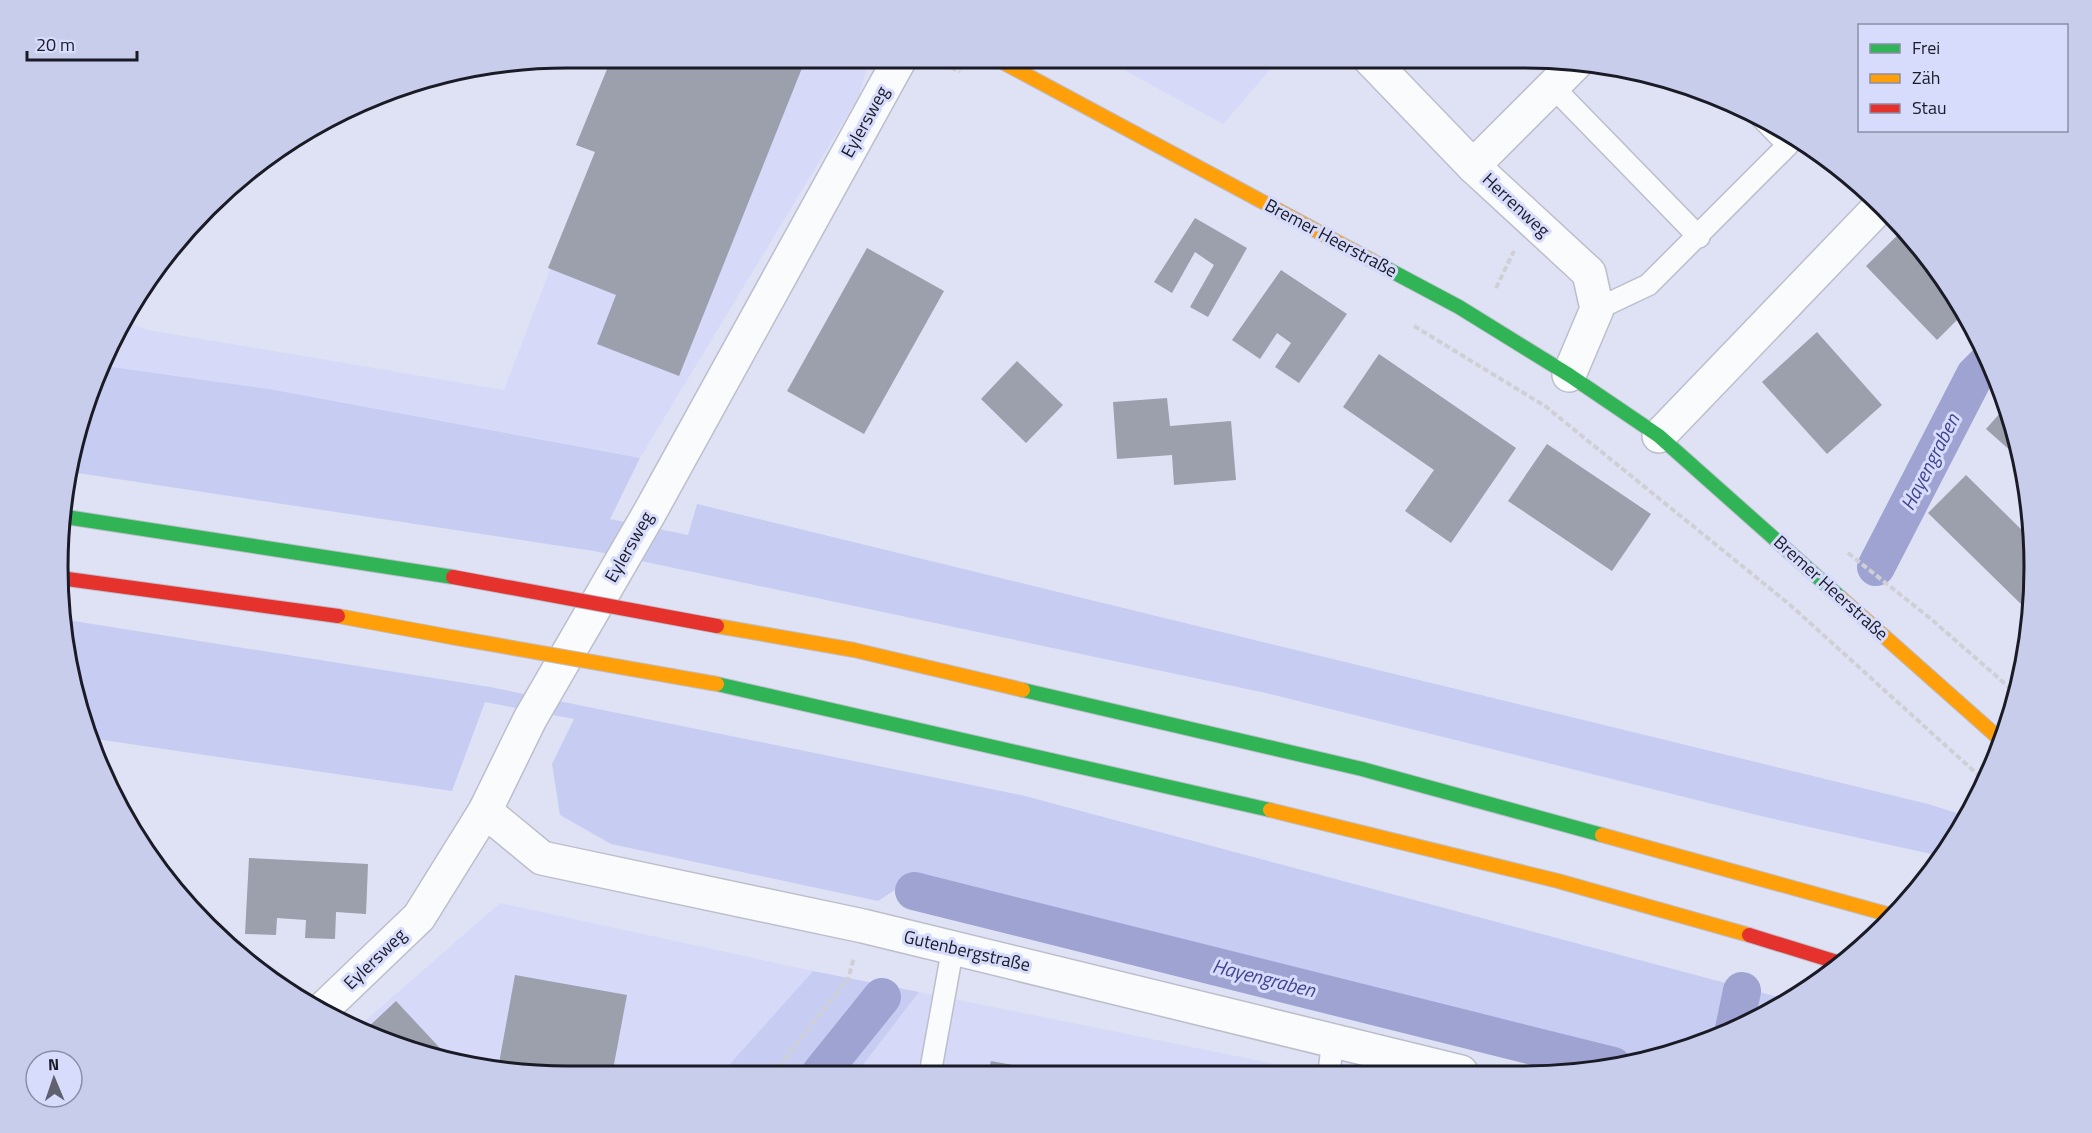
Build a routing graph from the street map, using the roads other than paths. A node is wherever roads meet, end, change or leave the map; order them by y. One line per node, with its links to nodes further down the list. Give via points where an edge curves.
1 (895, 68): 16 (street, Eylersweg, via 650,512 530,719)
2 (1014, 68): 11 (main road, Bremer Heerstraße, via 1459,307)
3 (1379, 68): 7 (street, Herrenweg)
4 (1569, 70): 5 (street)
5 (1553, 87): 7 (street); 9 (lane)
6 (1781, 138): 9 (lane, via 1788,145)
7 (1473, 166): 10 (street, Herrenweg, via 1589,273)
8 (1875, 211): 12 (street)
9 (1699, 237): 10 (lane, via 1648,285)
10 (1597, 309): 11 (street)
11 (1569, 375): 12 (main road, Bremer Heerstraße)
12 (1659, 436): 15 (main road, Bremer Heerstraße)
13 (70, 518): 17 (main road, bridge, via 453,578 855,650 1362,770)
14 (68, 579): 19 (main road, bridge, via 320,613 717,684 1355,830 1570,884)
15 (1995, 735)
16 (485, 811): 18 (street, Gutenbergstraße, via 542,858); 20 (street, Eylersweg, via 419,917)
17 (1884, 913)
18 (953, 947): 21 (street, Gutenbergstraße); 22 (lane)
19 (1831, 960)
20 (328, 1005)
21 (1333, 1039): 23 (lane); 24 (street, Gutenbergstraße)
22 (931, 1066)
23 (1330, 1066)
24 (1436, 1066)

